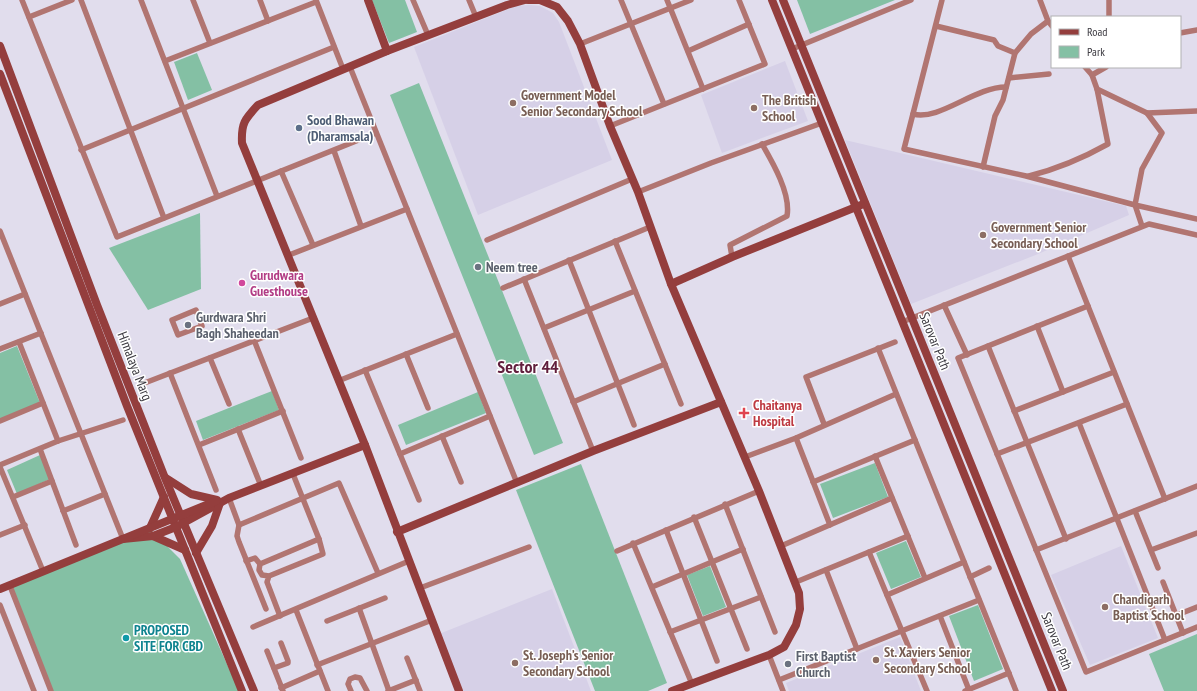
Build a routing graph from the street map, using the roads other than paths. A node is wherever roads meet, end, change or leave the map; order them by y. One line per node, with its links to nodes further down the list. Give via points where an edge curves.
1 (22, 0): 25 (street)
2 (72, 0): 25 (street)
3 (81, 0): 62 (street)
4 (141, 0): 44 (street)
5 (193, 0): 35 (street)
6 (260, 0): 27 (street)
7 (368, 0): 41 (main road)
8 (413, 0): 34 (street)
9 (469, 0): 26 (street)
10 (525, 0): 26 (main road)
11 (528, 0): 36 (main road, via 540,0 557,7 568,20)
12 (621, 0): 28 (street)
13 (667, 0): 23 (street)
14 (691, 0): 23 (street)
15 (739, 0): 29 (street)
16 (772, 0): 40 (main road, Sarovar Path)
17 (783, 0): 37 (main road, Sarovar Path)
18 (911, 0): 37 (street)
19 (942, 0): 31 (street)
20 (1040, 0): 30 (street)
21 (1109, 0): 24 (street)
22 (316, 1): 27 (street); 39 (street)
23 (671, 8): 28 (street); 42 (street)
24 (1109, 16)
25 (29, 17): 65 (street)
26 (476, 17): 34 (main road)
27 (268, 21): 35 (street)
28 (631, 24): 36 (street); 55 (street)
29 (749, 24): 42 (street); 53 (street, via 765,64)
30 (1050, 24): 43 (street, via 1031,34)
31 (936, 26): 43 (street, via 994,40 998,46); 59 (street)
32 (1197, 30): 33 (street)
33 (1181, 33)
34 (428, 35): 41 (main road)
35 (210, 44): 44 (street)
36 (580, 44): 61 (main road)
37 (801, 45): 40 (street); 74 (main road, Sarovar Path)
38 (0, 46): 160 (main road, Himalaya Marg)
39 (334, 47): 45 (street); 56 (street)
40 (792, 49): 60 (main road, Sarovar Path)
41 (387, 51): 45 (main road)
42 (688, 51): 53 (street)
43 (1015, 53): 51 (street)
44 (165, 61): 56 (street)
45 (347, 68): 63 (street); 71 (main road, via 258,105 245,118 241,128 242,143)
46 (1086, 68): 50 (street)
47 (1104, 68): 50 (street)
48 (0, 74): 171 (main road, Himalaya Marg)
49 (1049, 74): 51 (street)
50 (1092, 75): 54 (street)
51 (1009, 78): 52 (street)
52 (1006, 87): 59 (street, via 987,89 935,112 919,116); 67 (street, via 995,116)
53 (703, 89): 55 (street)
54 (1097, 89): 58 (street); 69 (street, via 1108,144 1050,171)
55 (664, 104): 61 (street)
56 (183, 109): 62 (street); 73 (street)
57 (1197, 111): 58 (street)
58 (1147, 113): 75 (street, via 1162,133 1142,169)
59 (913, 114): 67 (street, via 904,149)
60 (822, 123): 64 (street); 76 (main road, Sarovar Path)
61 (610, 126): 70 (main road)
62 (130, 130): 65 (street); 78 (street)
63 (376, 133): 66 (street); 77 (street)
64 (762, 144): 72 (street); 90 (street, via 786,197 789,207 787,216 730,245)
65 (81, 150): 78 (street, via 117,238)
66 (334, 151): 68 (street); 80 (street)
67 (983, 167): 69 (street)
68 (281, 171): 71 (street); 87 (street)
69 (1026, 176): 75 (street)
70 (632, 179): 72 (main road); 85 (street)
71 (258, 180): 73 (street); 88 (main road)
72 (638, 192): 82 (main road)
73 (217, 196): 78 (street)
74 (865, 203): 76 (main road); 102 (main road, Sarovar Path)
75 (1135, 205): 79 (street); 81 (street)
76 (856, 207): 90 (main road); 103 (main road, Sarovar Path)
77 (407, 209): 80 (street); 107 (street)
78 (164, 218)
79 (1197, 219)
80 (361, 226): 87 (street)
81 (1142, 226): 84 (street, via 1149,224); 89 (street)
82 (650, 227): 86 (street); 93 (main road)
83 (0, 232): 96 (street)
84 (1197, 235)
85 (487, 240)
86 (615, 241): 91 (street); 95 (street)
87 (312, 245): 88 (street)
88 (289, 256): 101 (main road)
89 (1068, 256): 98 (street); 99 (street)
90 (732, 257): 93 (main road)
91 (569, 260): 92 (street); 100 (street)
92 (524, 279): 94 (street); 105 (street)
93 (671, 284): 128 (main road)
94 (503, 288)
95 (635, 291): 100 (street); 118 (street)
96 (25, 294): 97 (street); 106 (street)
97 (0, 304)
98 (944, 305): 102 (street); 116 (street)
99 (1088, 306): 104 (street); 120 (street)
100 (589, 310): 105 (street); 124 (street)
101 (313, 318): 109 (street); 122 (main road)
102 (912, 318): 103 (street); 285 (main road, Sarovar Path)
103 (902, 322): 284 (main road, Sarovar Path)
104 (1037, 326): 112 (street); 125 (street)
105 (544, 328): 127 (street)
106 (41, 333): 110 (street); 143 (street)
107 (457, 334): 115 (street); 136 (street)
108 (178, 335): 108 (street, via 172,320 196,310 202,326)
109 (254, 340): 117 (street); 134 (street)
110 (19, 342): 114 (street); 129 (street)
111 (895, 342): 113 (street)
112 (988, 346): 116 (street); 135 (street)
113 (878, 348): 126 (street); 140 (street, via 806,377)
114 (0, 349)
115 (406, 354): 119 (street); 133 (street)
116 (967, 355): 154 (street, via 958,358)
117 (210, 358): 121 (street); 130 (street)
118 (665, 364): 124 (street); 131 (street)
119 (365, 370): 122 (street); 153 (street)
120 (1114, 372): 125 (street); 132 (street)
121 (170, 373): 123 (street); 149 (street)
122 (338, 381): 150 (main road)
123 (142, 384)
124 (618, 384): 127 (street); 141 (street)
125 (1063, 392): 135 (street)
126 (896, 394): 140 (street); 146 (street)
127 (573, 402): 152 (street)
128 (721, 402): 152 (main road); 156 (main road)
129 (43, 403): 138 (street); 147 (street)
130 (229, 404)
131 (681, 404)
132 (1127, 404): 139 (street); 175 (street)
133 (428, 408)
134 (283, 411): 142 (street); 157 (street)
135 (1014, 411): 148 (street)
136 (490, 416): 144 (street); 164 (street)
137 (123, 420): 143 (street)
138 (0, 422)
139 (1079, 423): 148 (street); 184 (street)
140 (824, 424): 145 (street)
141 (634, 425)
142 (238, 429): 149 (street); 165 (street)
143 (80, 434): 147 (street); 169 (street)
144 (442, 436): 153 (street); 162 (street)
145 (796, 438): 156 (street); 163 (street)
146 (915, 440): 155 (street); 214 (street)
147 (58, 441): 151 (street)
148 (1027, 443): 154 (street); 197 (street)
149 (198, 445): 167 (street)
150 (365, 445): 159 (main road); 192 (main road)
151 (40, 449): 158 (street); 161 (street)
152 (593, 451): 164 (main road)
153 (400, 454): 176 (street)
154 (997, 454): 206 (street)
155 (875, 456): 163 (street); 173 (street)
156 (745, 457): 168 (main road)
157 (301, 458)
158 (0, 466): 170 (street)
159 (293, 474): 165 (main road); 174 (street)
160 (165, 478): 177 (main road, via 191,494); 181 (main road, Himalaya Marg)
161 (52, 481): 170 (street); 179 (street)
162 (461, 482)
163 (813, 482): 188 (street)
164 (517, 483): 192 (main road)
165 (261, 486): 172 (main road)
166 (1197, 486): 175 (street)
167 (216, 490)
168 (759, 491): 178 (street); 202 (main road)
169 (105, 494): 179 (street); 198 (street)
170 (13, 497): 186 (street)
171 (164, 497): 183 (main road, Himalaya Marg); 190 (main road)
172 (229, 498): 177 (main road); 187 (street)
173 (892, 498): 188 (street); 196 (street)
174 (304, 499): 187 (street); 199 (street); 220 (street, via 339,483)
175 (1165, 499): 180 (street)
176 (419, 500)
177 (219, 502): 181 (main road); 185 (main road); 210 (main road, via 212,526)
178 (725, 504): 182 (street); 204 (street)
179 (63, 511): 201 (street)
180 (1134, 511): 184 (street); 207 (street)
181 (181, 514): 183 (main road); 185 (main road, Himalaya Marg)
182 (694, 517): 191 (street); 213 (street)
183 (172, 518): 189 (main road, Himalaya Marg); 190 (main road)
184 (1116, 518): 197 (street); 253 (street)
185 (184, 523): 189 (main road); 210 (main road, Himalaya Marg)
186 (24, 525): 194 (street); 219 (street)
187 (239, 525): 211 (street, via 237,536)
188 (830, 525): 202 (street)
189 (176, 527): 195 (main road); 205 (main road, Himalaya Marg)
190 (150, 528): 198 (main road)
191 (666, 530): 200 (street); 221 (street)
192 (397, 532): 212 (main road)
193 (1197, 533): 207 (street)
194 (0, 535)
195 (153, 536): 198 (main road); 205 (main road)
196 (908, 536): 209 (street); 224 (street)
197 (1066, 538): 206 (street)
198 (123, 539): 219 (main road)
199 (319, 539): 215 (street); 222 (street, via 323,554)
200 (634, 543): 208 (street); 228 (street)
201 (76, 545)
202 (781, 546): 225 (main road)
203 (529, 547): 229 (street)
204 (743, 549): 213 (street); 232 (street)
205 (185, 550): 272 (main road, Himalaya Marg)
206 (1036, 550): 253 (street, via 1086,672)
207 (1151, 550): 217 (street)
208 (617, 551)
209 (869, 552): 218 (street); 231 (street)
210 (196, 553): 273 (main road, Himalaya Marg)
211 (246, 561): 215 (street, via 255,558); 239 (street)
212 (409, 561): 220 (street); 229 (main road)
213 (712, 561): 221 (street); 238 (street)
214 (964, 562): 223 (street); 224 (street)
215 (260, 564): 222 (street, via 262,575)
216 (989, 568): 223 (street)
217 (1158, 568)
218 (826, 570): 225 (street); 257 (street)
219 (43, 572): 227 (main road)
220 (378, 573): 240 (street)
221 (683, 573): 228 (street); 245 (street)
222 (269, 576): 242 (street, via 266,582)
223 (970, 577): 234 (street)
224 (925, 578): 231 (street)
225 (796, 582): 259 (main road, via 800,609 796,625 784,647)
226 (1163, 582): 241 (street)
227 (10, 586): 230 (main road); 271 (street)
228 (652, 587): 249 (street)
229 (420, 588): 244 (main road)
230 (0, 589)
231 (887, 595): 251 (street)
232 (761, 597): 238 (street); 250 (street)
233 (386, 598): 237 (street)
234 (979, 600): 243 (street); 264 (street)
235 (0, 605): 270 (street)
236 (1197, 607): 241 (street)
237 (359, 608): 246 (street); 255 (street)
238 (731, 608): 245 (street); 256 (street)
239 (266, 609)
240 (296, 610): 242 (street); 263 (street)
241 (1177, 615): 252 (street)
242 (280, 616): 247 (street)
243 (940, 616): 251 (street); 269 (street)
244 (432, 620): 255 (street); 279 (main road)
245 (701, 620): 249 (street); 261 (street)
246 (327, 621)
247 (253, 627)
248 (1197, 627): 252 (street)
249 (670, 632): 267 (street)
250 (775, 632)
251 (902, 632): 257 (street); 282 (street)
252 (1184, 633): 253 (street)
253 (1165, 640)
254 (281, 643): 262 (street, via 288,663)
255 (372, 644): 263 (street); 277 (street)
256 (747, 649)
257 (857, 649): 266 (street)
258 (267, 651): 262 (street)
259 (768, 655): 266 (street); 267 (main road)
260 (407, 658): 265 (street)
261 (717, 661)
262 (274, 668): 268 (street)
263 (319, 668): 268 (street); 274 (street)
264 (1009, 673): 269 (street); 283 (street)
265 (416, 680): 277 (street); 278 (street)
266 (779, 680): 281 (street)
267 (692, 684): 280 (main road)
268 (282, 689)
269 (967, 690)
270 (34, 691)
271 (51, 691)
272 (242, 691)
273 (254, 691)
274 (328, 691)
275 (351, 691): 276 (street, via 348,684 350,679 355,677 360,678)
276 (367, 691)
277 (389, 691)
278 (420, 691)
279 (459, 691)
280 (672, 691)
281 (783, 691)
282 (927, 691)
283 (1016, 691)
284 (1052, 691)
285 (1063, 691)

